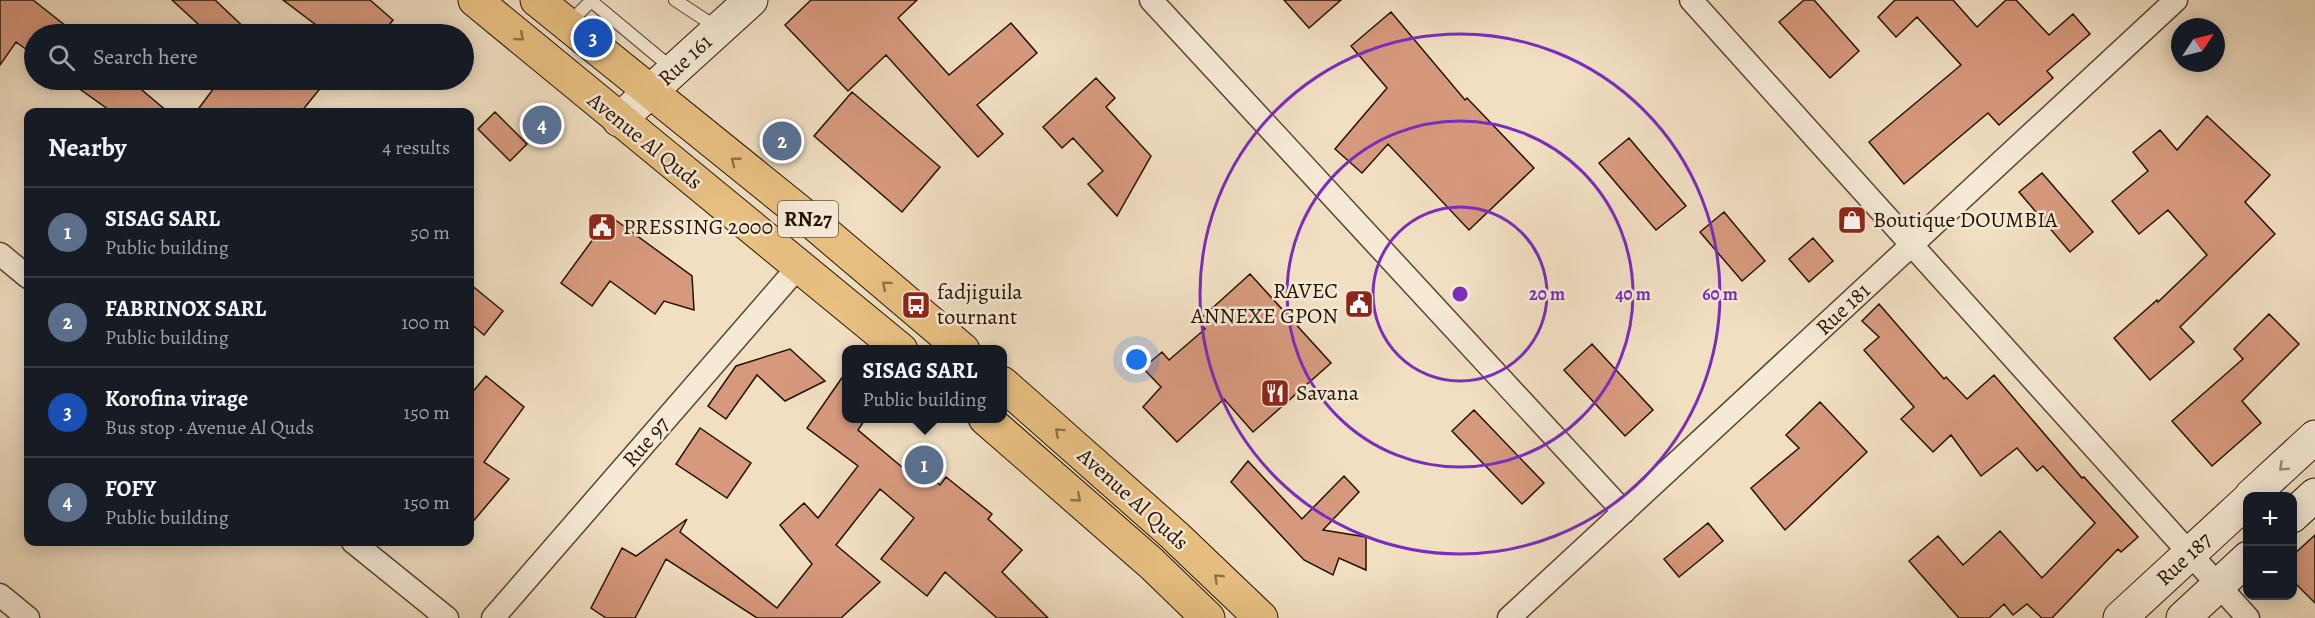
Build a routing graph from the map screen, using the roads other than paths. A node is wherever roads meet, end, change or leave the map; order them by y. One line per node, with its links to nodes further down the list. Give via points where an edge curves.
1 (475, 0): 13 (main road, Avenue Al Quds / RN27, one-way to 13)
2 (537, 0): 9 (main road, Avenue Al Quds / RN27)
3 (591, 0): 9 (lane); 11 (lane)
4 (675, 0): 10 (lane)
5 (751, 0): 10 (street, Rue 161)
6 (1151, 0): 27 (street)
7 (1691, 0): 14 (street)
8 (2176, 0): 14 (street, Rue 181)
9 (567, 24): 12 (main road, Avenue Al Quds / RN27)
10 (719, 29): 11 (street, Rue 161)
11 (674, 70): 12 (street, Rue 161)
12 (650, 92): 13 (street, Rue 161); 19 (main road, Avenue Al Quds / RN27, one-way to 12)
13 (619, 120): 16 (main road, Avenue Al Quds / RN27)
14 (1912, 245): 27 (street, Rue 181); 29 (street)
15 (0, 254): 17 (street)
16 (799, 266): 18 (main road, Avenue Al Quds / RN27); 35 (street, Rue 97)
17 (24, 274)
18 (895, 345)
19 (957, 345)
20 (1007, 387): 37 (main road, Avenue Al Quds, one-way to 20)
21 (992, 423): 36 (main road, Avenue Al Quds, one-way to 36)
22 (2315, 437): 23 (street, Rue 187, one-way to 23)
23 (2255, 492)
24 (2315, 495): 26 (street)
25 (2243, 504): 29 (street, Rue 187)
26 (2297, 511)
27 (1624, 512): 38 (street, Rue 181)
28 (358, 546): 34 (street)
29 (2190, 553): 31 (street); 39 (street, Rue 187)
30 (2243, 562): 31 (street, Rue 187)
31 (2219, 585): 40 (street, Rue 187); 41 (street)
32 (0, 595): 33 (street)
33 (28, 618)
34 (447, 618)
35 (494, 618)
36 (1208, 618)
37 (1261, 618)
38 (1509, 618)
39 (2120, 618)
40 (2183, 618)
41 (2248, 618)

